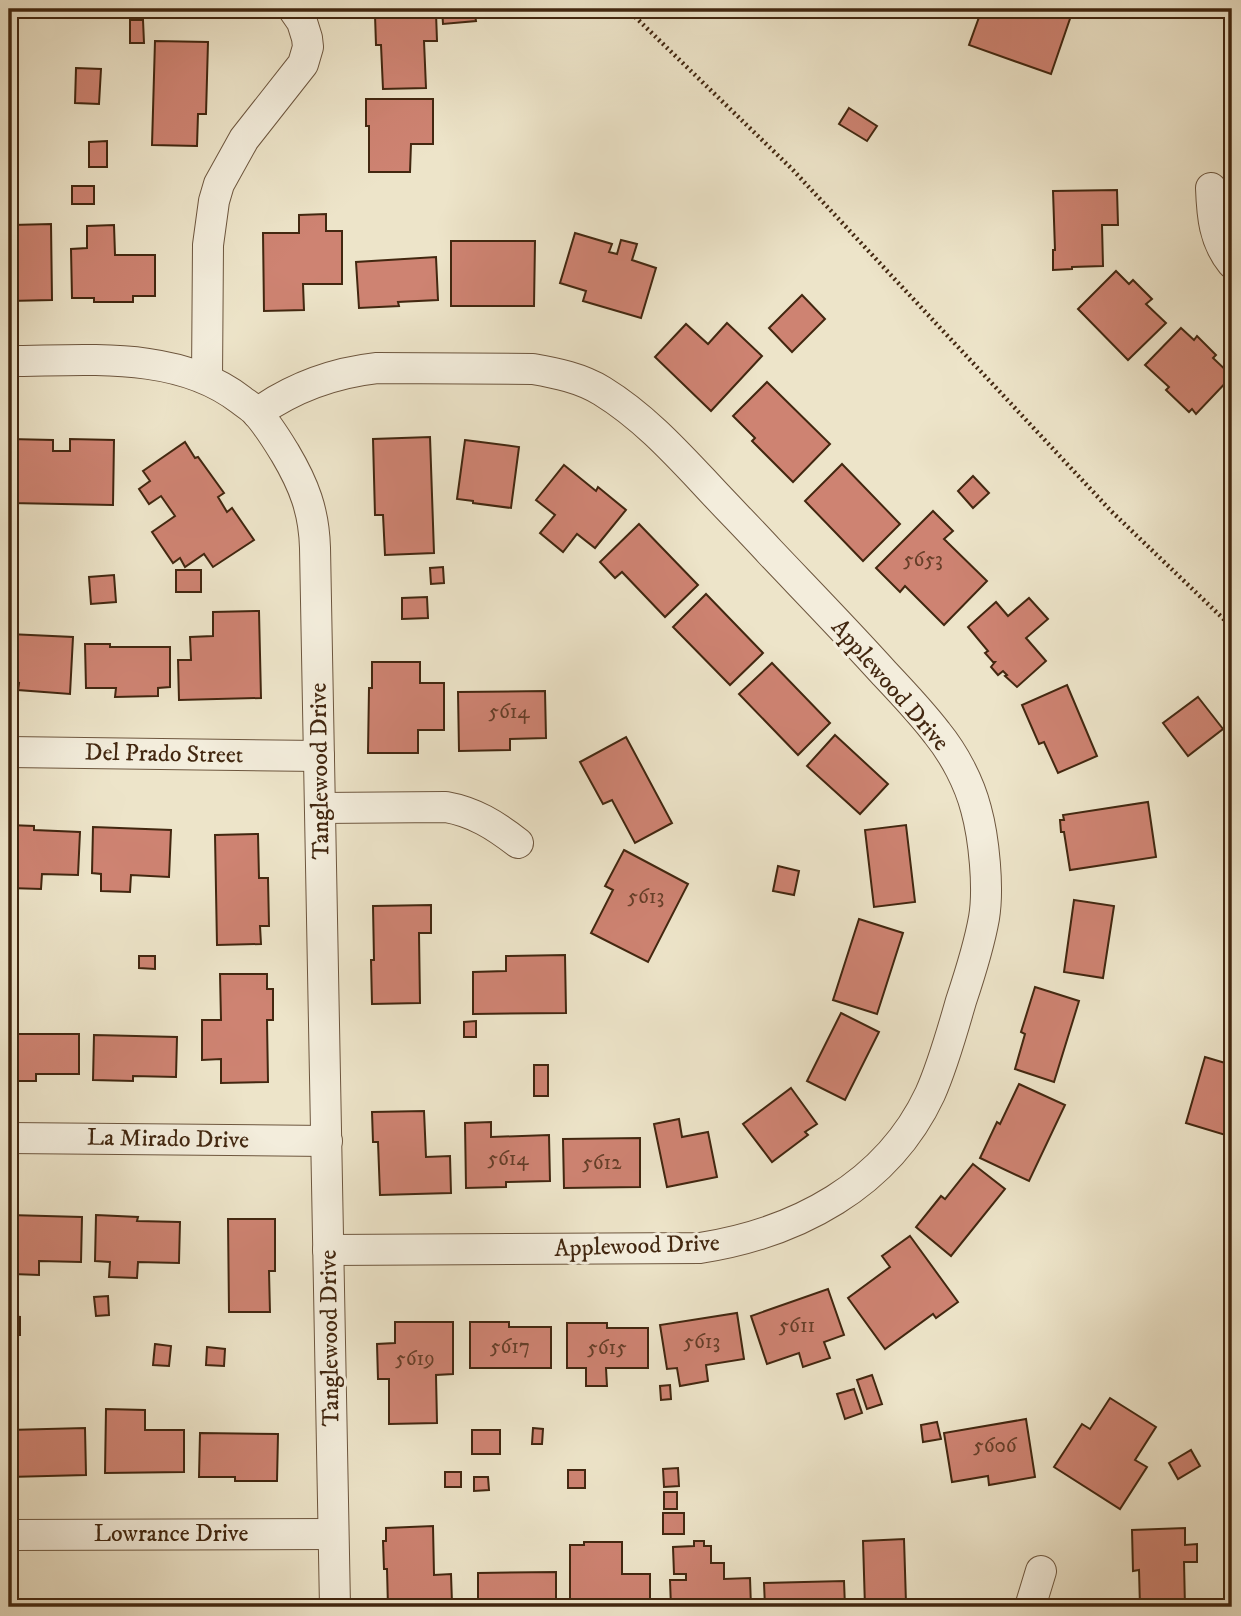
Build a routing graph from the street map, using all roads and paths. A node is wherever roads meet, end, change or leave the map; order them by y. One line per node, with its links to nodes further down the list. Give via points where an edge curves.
1 (293, 9): 6 (street, via 307,38 303,64 244,139 214,201 208,244)
2 (627, 9): 8 (path, via 792,169 1111,511)
3 (1211, 188): 4 (street, via 1216,236)
4 (1232, 263)
5 (9, 360): 6 (street, Tanglewood Drive, via 132,361)
6 (207, 379): 7 (street, Tanglewood Drive)
7 (257, 413): 10 (street, Tanglewood Drive, via 298,475 311,510); 15 (street, Applewood Drive, via 317,380 377,368 533,369 601,390 661,437 938,734 970,791 984,861 984,918 929,1095 912,1126 879,1167 802,1219 756,1236 700,1248)
8 (1232, 627)
9 (9, 752): 10 (street, Del Prado Street)
10 (319, 756): 11 (street, Tanglewood Drive)
11 (320, 808): 12 (street, via 460,809 496,825); 14 (street, Tanglewood Drive)
12 (518, 843)
13 (9, 1138): 14 (street, La Mirado Drive)
14 (327, 1141): 15 (street, Tanglewood Drive)
15 (328, 1250): 16 (street, Tanglewood Drive)
16 (333, 1534): 17 (street, Lowrance Drive); 19 (street, Tanglewood Drive)
17 (9, 1535)
18 (1041, 1571): 20 (street)
19 (335, 1607)
20 (1030, 1607)

